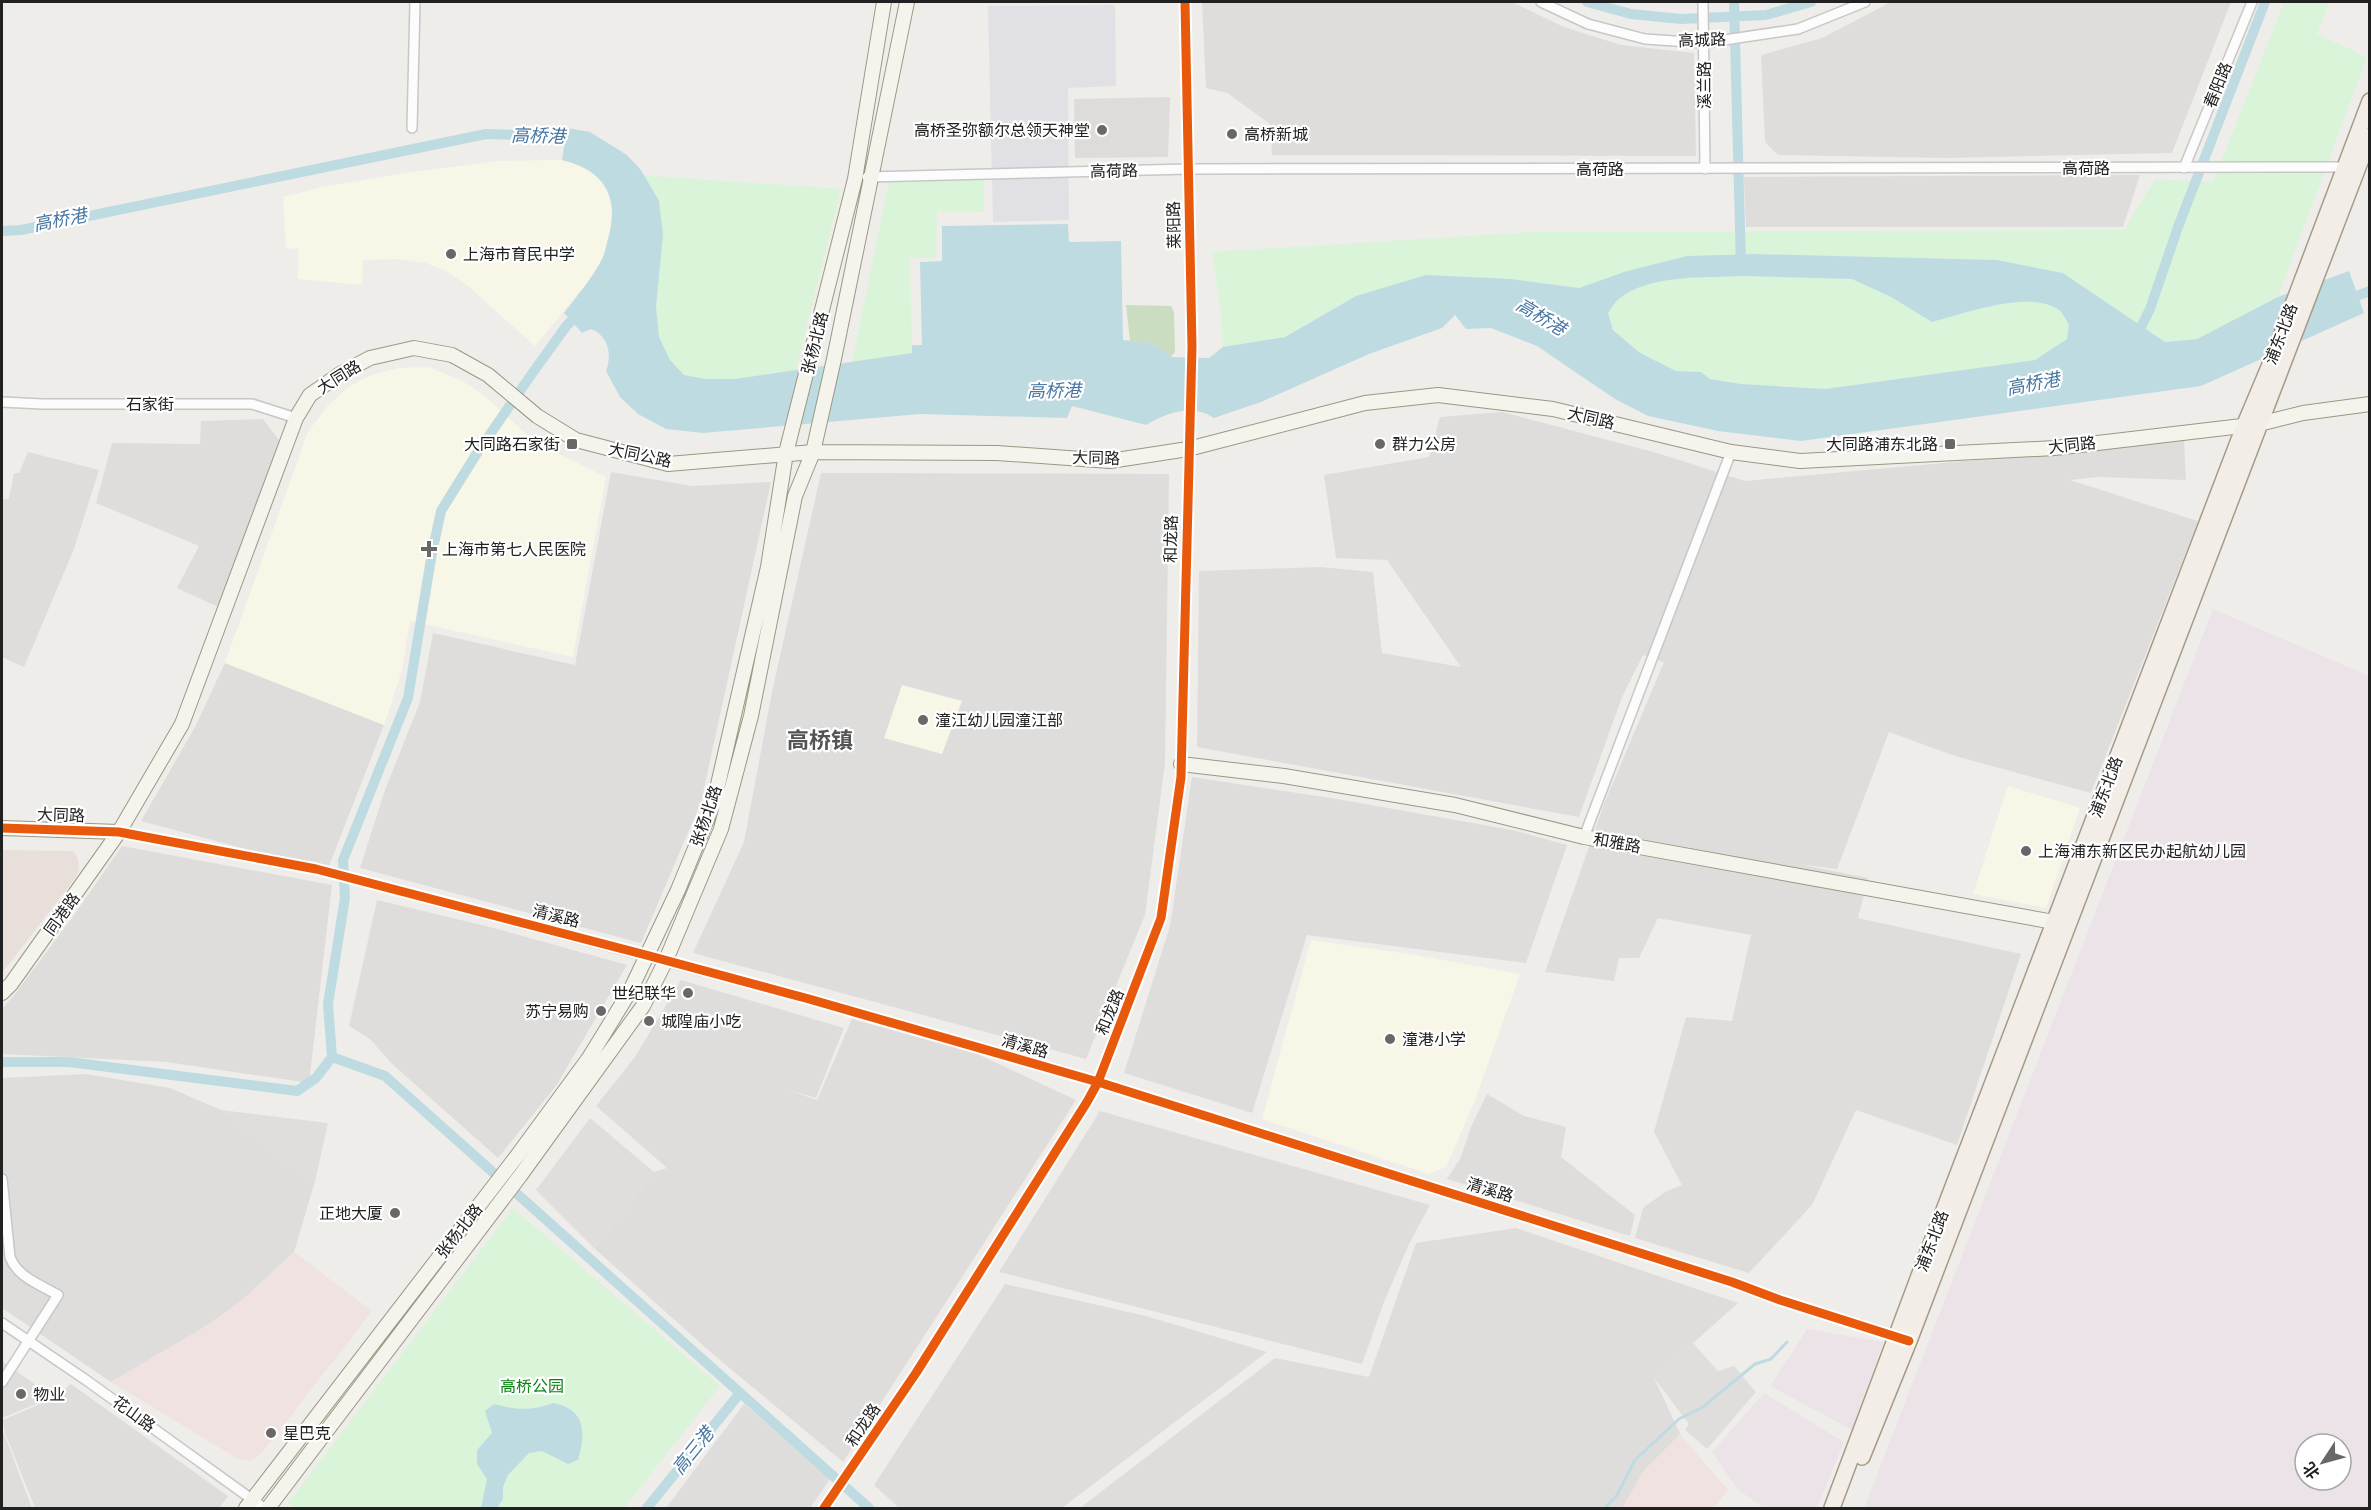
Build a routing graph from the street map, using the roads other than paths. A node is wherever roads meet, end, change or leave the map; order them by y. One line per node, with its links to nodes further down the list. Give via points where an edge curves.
1 (415, 2): 11 (street)
2 (884, 2): 18 (street, 张杨北路)
3 (907, 2): 17 (street, 张杨北路)
4 (1185, 2): 15 (street, 莱阳路)
5 (1541, 2): 9 (street, 高城路, via 1588,24 1645,39)
6 (1864, 2): 9 (street, 高城路, via 1798,29)
7 (2252, 2): 14 (street, 春阳路)
8 (1703, 3): 9 (street, 溪兰路)
9 (1704, 43): 16 (street, 溪兰路)
10 (2370, 101): 13 (main road, 浦东北路)
11 (412, 128)
12 (2370, 136): 23 (main road, 浦东北路, via 2286,353)
13 (2345, 167): 14 (street, 高荷路); 23 (main road, 浦东北路)
14 (2189, 168): 16 (street, 高荷路)
15 (1188, 169): 16 (street, 高荷路); 17 (street, 高荷路); 24 (street, 莱阳路, via 1192,346)
16 (1705, 169)
17 (872, 176): 18 (street, 高荷路); 25 (street, 张杨北路)
18 (855, 179): 27 (street, 张杨北路)
19 (488, 375): 22 (street, 大同路, via 452,355 414,348 370,358 340,374 310,396); 27 (street, 大同公路, via 537,416 576,440 669,464)
20 (2, 402): 22 (street, 石家街, via 252,404)
21 (2370, 404): 23 (street, 大同路)
22 (296, 418): 30 (street, 大同路, via 182,724)
23 (2252, 424): 26 (street, 大同路, via 2055,448 1952,454 1800,461); 32 (main road, 浦东北路); 39 (main road, 浦东北路)
24 (1188, 441): 25 (street, 大同路, via 1110,461 997,453); 26 (street, 大同路, via 1365,403 1438,395 1553,409); 28 (street, 和龙路)
25 (813, 452): 27 (street, 大同公路); 34 (street, 张杨北路, via 795,496 751,716 721,829)
26 (1731, 452): 31 (street)
27 (786, 453): 33 (street, 张杨北路, via 768,567 714,802)
28 (1181, 764): 31 (street, 和雅路, via 1284,776 1455,805); 36 (street, 和龙路, via 1161,918)
29 (2, 828): 30 (street, 大同路)
30 (119, 832): 33 (street, 清溪路, via 316,869); 35 (street, 同港路)
31 (1584, 837): 32 (street, 和雅路)
32 (2054, 922): 39 (main road, 浦东北路)
33 (646, 955): 34 (street, 清溪路); 43 (street, 张杨北路, via 630,991 589,1058)
34 (666, 960): 36 (street, 清溪路); 43 (street, 张杨北路, via 643,1006 504,1198)
35 (2, 993)
36 (1098, 1082): 39 (street, 清溪路); 42 (street, 和龙路, via 916,1373)
37 (2, 1179): 40 (street, via 12,1265 58,1295)
38 (2, 1323): 40 (street, 花山路)
39 (1903, 1339): 44 (main road, 浦东北路); 45 (main road, 浦东北路)
40 (28, 1341): 41 (street); 43 (street, 花山路)
41 (2, 1382)
42 (826, 1505)
43 (258, 1506)
44 (1832, 1509)
45 (1842, 1509)

